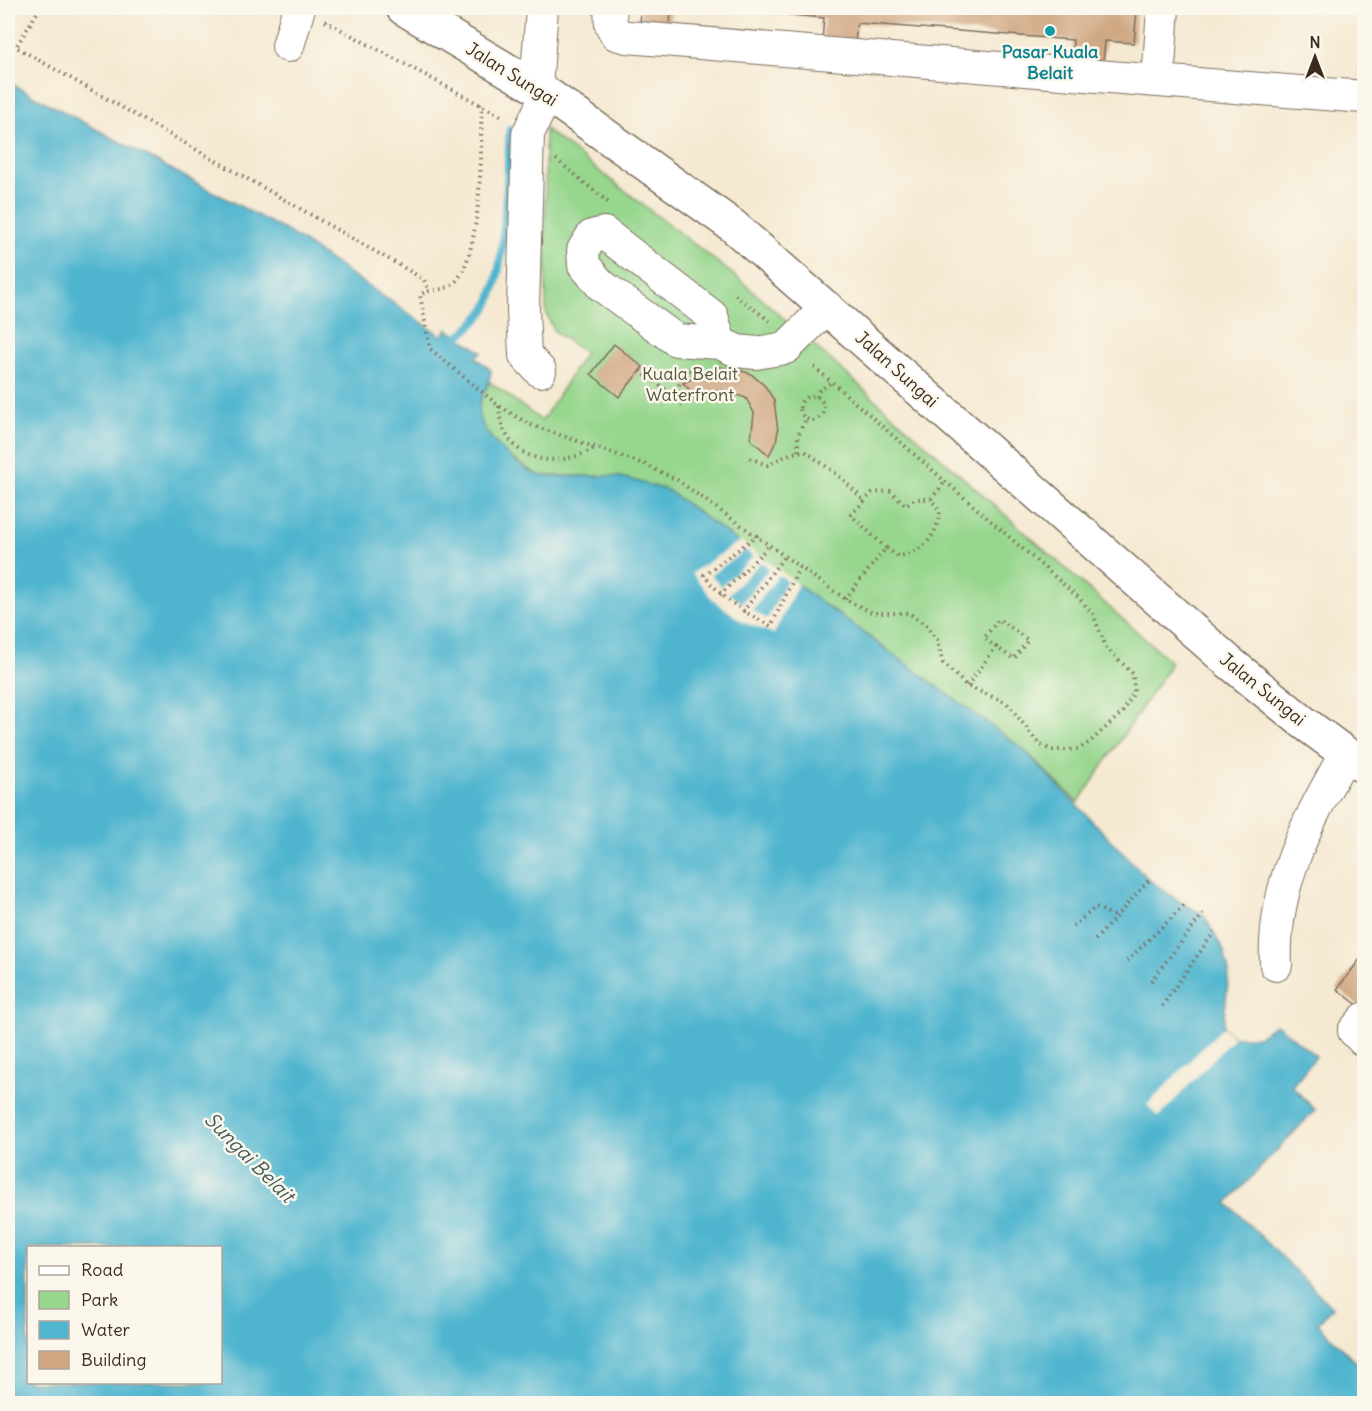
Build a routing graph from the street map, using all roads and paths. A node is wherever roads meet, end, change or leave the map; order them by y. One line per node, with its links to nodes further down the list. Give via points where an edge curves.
1 (40, 8): 12 (path, via 16,47 424,280)
2 (299, 8): 7 (street)
3 (403, 8): 9 (main road, Jalan Sungai)
4 (542, 8): 9 (street)
5 (610, 8): 8 (street, via 611,26 616,34 627,37)
6 (1163, 8): 8 (street)
7 (288, 46)
8 (1158, 81): 10 (street)
9 (542, 91): 13 (main road, Jalan Sungai, via 733,226); 17 (street, via 528,134 523,309 525,355)
10 (1365, 97)
11 (481, 104): 12 (path, via 475,229 469,256 457,280 446,289)
12 (429, 290): 22 (path, via 420,296 430,349)
13 (827, 306): 14 (street); 41 (main road, Jalan Sungai, via 1159,601)
14 (795, 339): 15 (street, via 786,348 756,353 737,351); 19 (path, via 810,363)
15 (720, 343)
16 (692, 365): 21 (path, via 680,380)
17 (540, 371)
18 (640, 371): 21 (path)
19 (830, 383): 20 (path); 28 (path)
20 (817, 397): 24 (path, via 809,396 802,401 801,413); 24 (path, via 823,402 824,414 814,420)
21 (677, 398): 23 (path)
22 (499, 406): 25 (path, via 531,425); 25 (path, via 505,432 518,449 532,458 577,458)
23 (686, 409)
24 (806, 419): 26 (path, via 798,435)
25 (596, 447): 31 (path, via 677,480)
26 (798, 451): 27 (path, via 767,465); 30 (path, via 813,455)
27 (750, 458)
28 (946, 481): 29 (path); 40 (path, via 1078,597 1093,614 1106,647 1133,674 1134,680 1131,702 1123,712 1079,749 1053,750 1040,745 1006,703)
29 (930, 499): 30 (path, via 915,499 906,505 890,491 872,492); 33 (path, via 940,512 938,528 927,542 916,554 898,556)
30 (865, 501): 33 (path, via 851,516)
31 (758, 535): 32 (path); 36 (path, via 704,575)
32 (770, 544): 34 (path); 36 (path)
33 (886, 548): 37 (path)
34 (785, 555): 35 (path); 38 (path)
35 (800, 566): 37 (path); 38 (path, via 771,626)
36 (720, 595): 38 (path)
37 (845, 599): 40 (path, via 873,613 909,613 926,625 938,640 942,663)
38 (743, 612)
39 (996, 647): 39 (path, via 984,638 999,619 1028,640 1014,659); 40 (path)
40 (967, 686)
41 (1355, 760): 50 (street, via 1303,831 1284,882)
42 (1149, 880): 45 (path)
43 (1185, 905): 49 (path)
44 (1203, 914): 51 (path)
45 (1116, 917): 46 (path, via 1096,907); 48 (path)
46 (1073, 926)
47 (1214, 932): 52 (path)
48 (1095, 940)
49 (1127, 961)
50 (1276, 965)
51 (1151, 981)
52 (1162, 1006)
53 (1365, 1018): 54 (street, via 1354,1031)
54 (1365, 1041)

